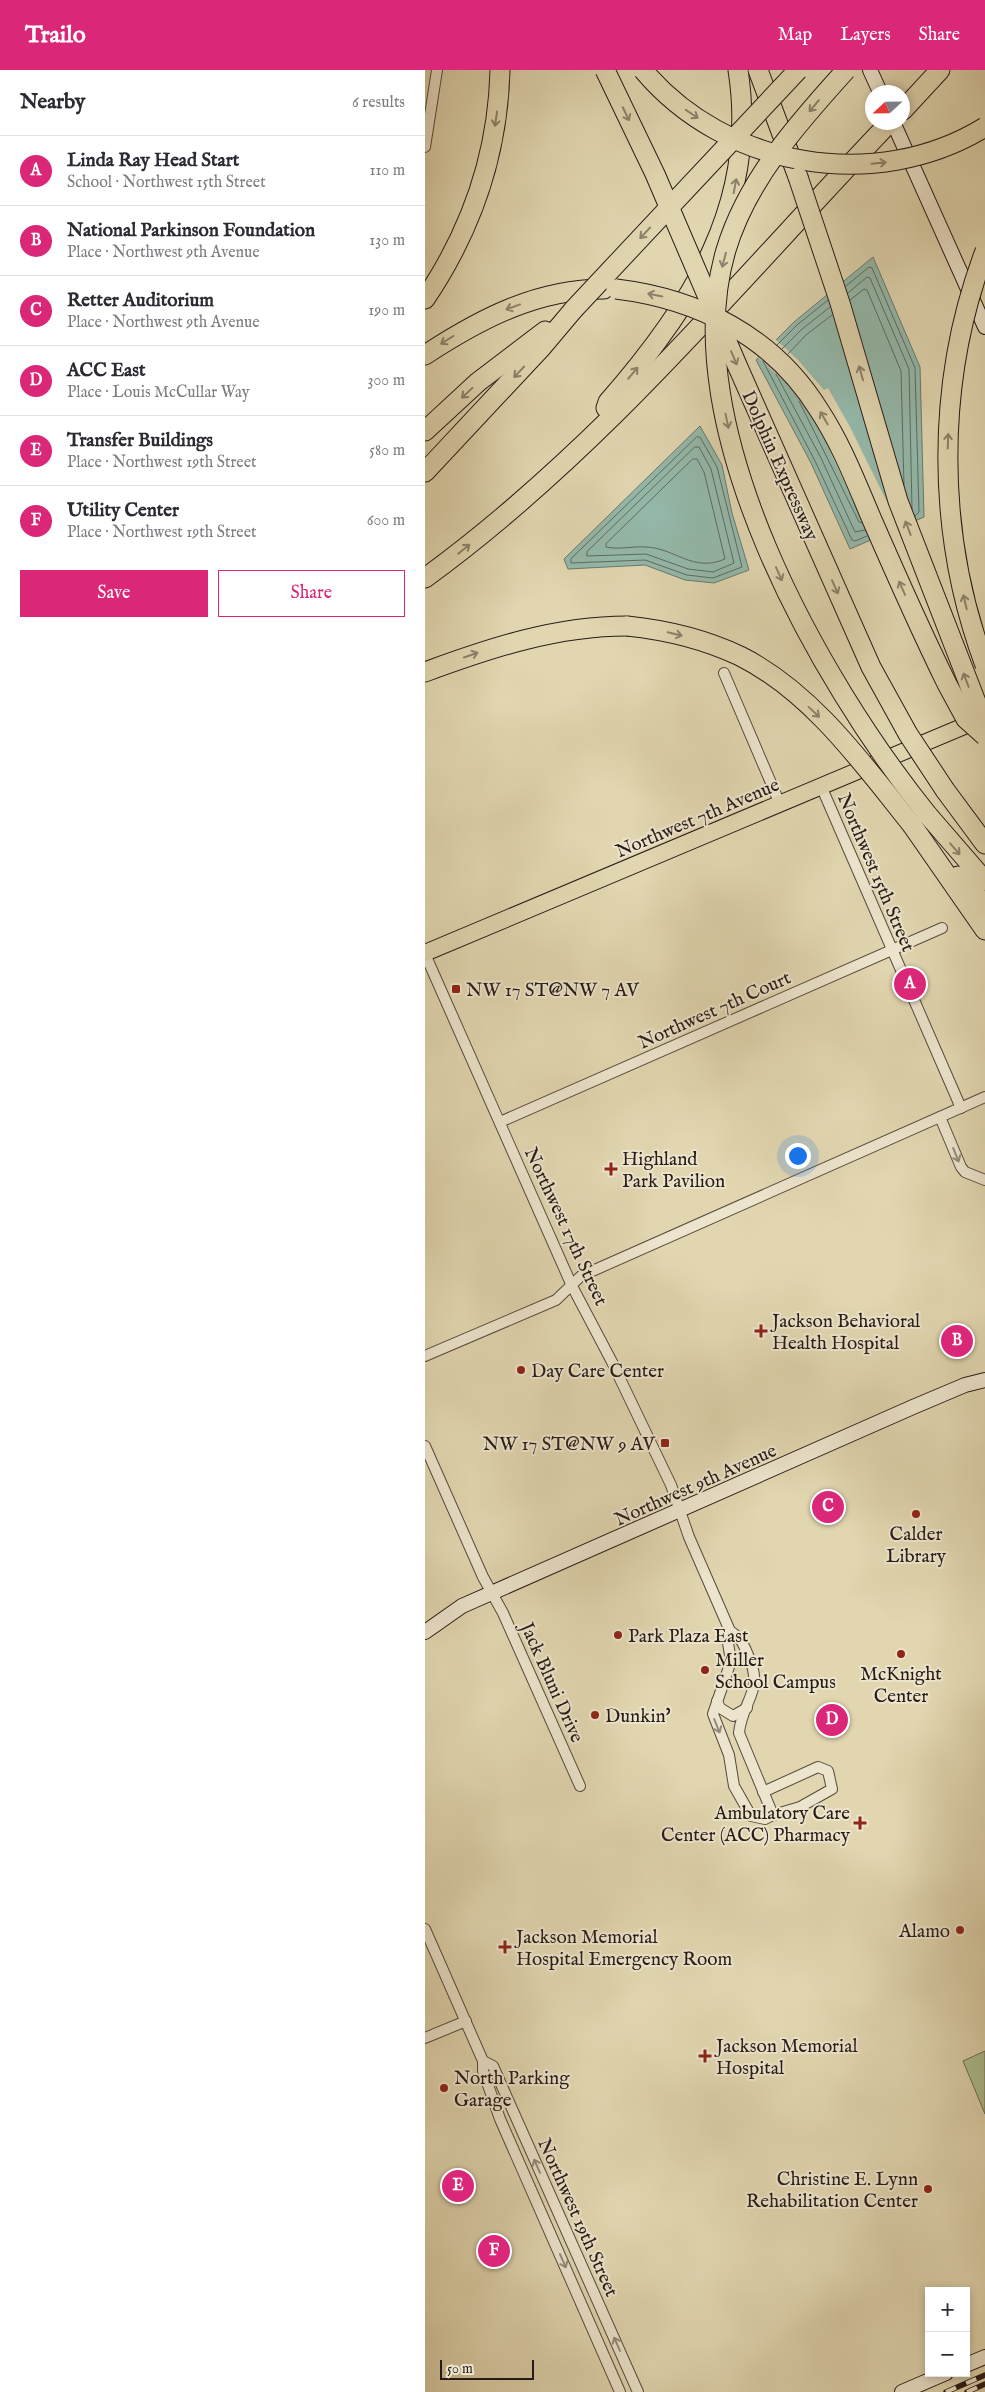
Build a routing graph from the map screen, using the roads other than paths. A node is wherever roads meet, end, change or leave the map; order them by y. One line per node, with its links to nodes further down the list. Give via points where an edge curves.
1 (437, 70): 14 (street)
2 (500, 70): 16 (highway, one-way to 16, via 493,138 472,212 453,254)
3 (605, 70): 33 (highway, Dolphin Expressway, one-way to 33, bridge, via 655,174 871,667 908,734)
4 (643, 70): 11 (highway, one-way to 11, bridge, via 666,94 711,127 763,151 799,161 843,165 905,159 956,142)
5 (738, 70): 20 (highway, one-way to 5, via 608,402 649,354 681,308 706,263 729,209 743,125)
6 (758, 70): 28 (highway, one-way to 6, bridge, via 898,501 840,303)
7 (798, 70): 17 (highway, one-way to 17, bridge)
8 (847, 70): 32 (highway, one-way to 32, bridge, via 780,149 747,201 732,232 717,288 718,365 738,466 760,530 786,590 821,658)
9 (940, 70): 10 (highway)
10 (910, 102)
11 (985, 127)
12 (884, 130): 20 (highway)
13 (896, 130): 18 (street)
14 (425, 147)
15 (985, 252): 24 (highway, one-way to 15, bridge, via 967,612 957,561 951,517 948,447 956,360)
16 (425, 300)
17 (574, 309): 21 (highway, one-way to 21, via 478,382); 22 (highway, one-way to 22)
18 (985, 327)
19 (425, 354): 29 (highway, one-way to 19, bridge, via 966,719 947,684 846,461 819,410 789,371 754,341 694,306 616,289 585,290 545,297 499,312 469,326)
20 (599, 428): 23 (highway, one-way to 20, via 460,553 536,488)
21 (425, 431)
22 (425, 472)
23 (425, 578)
24 (985, 665)
25 (425, 672): 32 (highway, one-way to 32, bridge, via 537,636 600,626 657,629 697,639 741,657 784,686 829,726)
26 (724, 673): 31 (street)
27 (985, 718): 30 (main road, Northwest 7th Avenue)
28 (985, 725)
29 (985, 736)
30 (821, 786): 31 (main road, Northwest 7th Avenue); 38 (street, Northwest 15th Street)
31 (780, 804): 39 (main road, Northwest 7th Avenue)
32 (919, 819): 34 (highway, one-way to 34); 35 (highway); 37 (highway)
33 (985, 844)
34 (985, 881)
35 (985, 905)
36 (942, 928): 38 (street, Northwest 7th Court)
37 (985, 930)
38 (892, 950): 41 (street, Northwest 15th Street); 43 (street, Northwest 7th Court)
39 (425, 953): 43 (street, Northwest 17th Street)
40 (985, 1097): 41 (street)
41 (961, 1108): 42 (street)
42 (941, 1117): 44 (street, one-way to 44, via 961,1167); 45 (street, via 581,1276)
43 (500, 1122): 45 (street, Northwest 17th Street)
44 (985, 1180)
45 (572, 1286): 46 (street, via 556,1300); 49 (street, Northwest 17th Street, via 613,1362)
46 (425, 1356)
47 (985, 1380): 49 (street, Northwest 9th Avenue, via 913,1407)
48 (425, 1446): 50 (street, Jack Bluni Drive)
49 (680, 1512): 50 (street, Northwest 9th Avenue); 51 (street, Northwest 17th Street)
50 (493, 1594): 52 (street, Northwest 9th Avenue, via 454,1610); 55 (street, Jack Bluni Drive)
51 (730, 1631): 53 (street, via 728,1643 732,1656); 54 (street, via 741,1637 754,1667 755,1688)
52 (425, 1632)
53 (717, 1701): 54 (street, via 720,1708 733,1716); 57 (street, one-way to 57, via 713,1714 729,1755 731,1776 745,1810 755,1818 765,1819)
54 (747, 1707): 56 (street, via 740,1737)
55 (580, 1786)
56 (763, 1792): 57 (street); 57 (street, via 818,1767 828,1772 832,1789 800,1807)
57 (773, 1815)
58 (425, 1929): 59 (street, Northwest 19th Street)
59 (465, 2022): 60 (street); 61 (street, Northwest 19th Street)
60 (425, 2038)
61 (483, 2061): 65 (street, Northwest 19th Street, one-way to 65, via 483,2072 500,2119); 66 (street, Northwest 19th Street, one-way to 61, via 493,2066)
62 (985, 2357): 63 (street)
63 (970, 2363)
64 (937, 2377): 67 (street)
65 (620, 2392)
66 (638, 2392)
67 (902, 2392)

